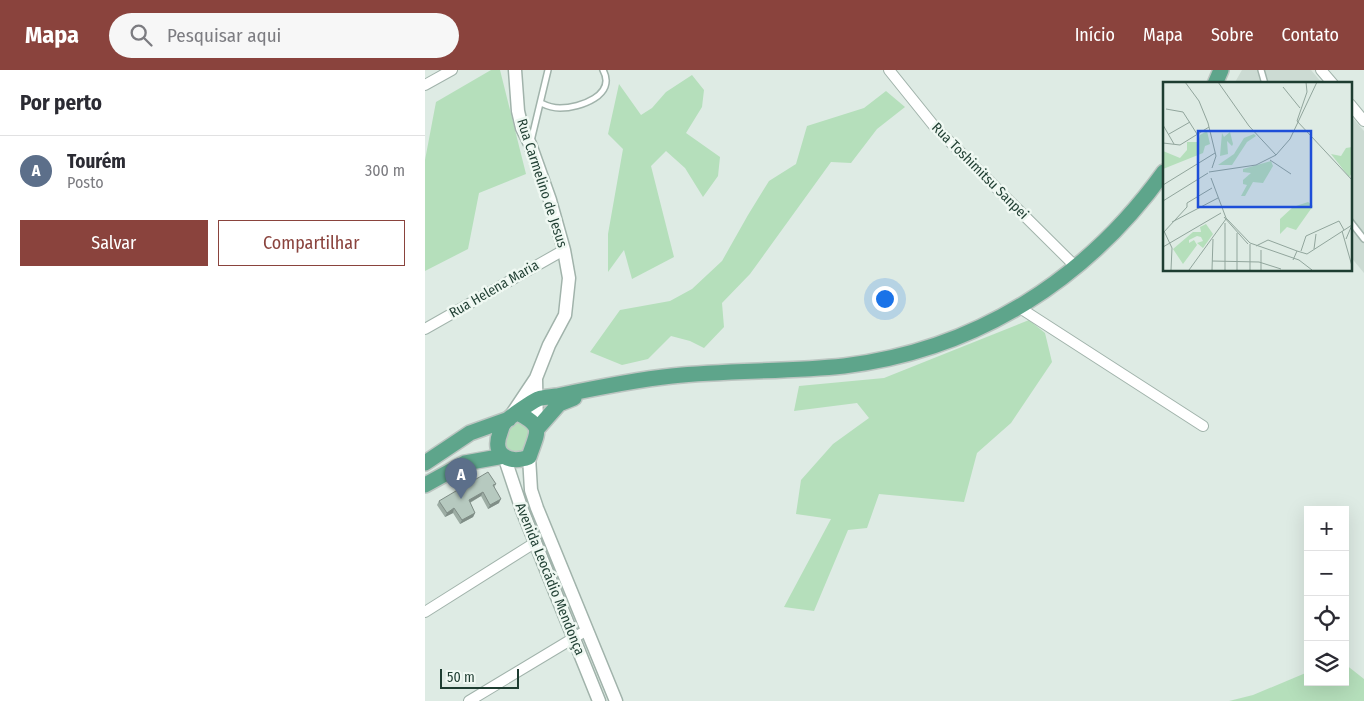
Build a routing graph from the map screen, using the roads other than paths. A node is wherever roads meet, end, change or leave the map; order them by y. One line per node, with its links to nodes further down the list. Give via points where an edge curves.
1 (452, 70): 10 (street)
2 (515, 70): 14 (street, Rua Carmelino de Jesus, via 518,111)
3 (548, 70): 11 (lane)
4 (603, 70): 11 (lane, via 606,87 586,102 568,108)
5 (889, 70): 19 (street, Rua Toshimitsu Sanpei, via 934,126)
6 (1221, 70): 8 (main road)
7 (1321, 70): 9 (street)
8 (1216, 82)
9 (1331, 82)
10 (425, 85)
11 (541, 103): 14 (lane)
12 (1351, 105): 13 (street)
13 (1364, 121)
14 (530, 144): 18 (street, Rua Carmelino de Jesus)
15 (1163, 173): 19 (main road, via 1125,220)
16 (1351, 222): 17 (lane)
17 (1364, 240)
18 (564, 250): 21 (street, Rua Helena Maria); 22 (street, Rua Carmelino de Jesus, via 569,278 565,315)
19 (1076, 267): 20 (main road)
20 (1020, 308): 23 (main road, via 946,343 876,361 843,366 672,376); 26 (street)
21 (425, 329)
22 (536, 378): 24 (street, Rua Carmelino de Jesus); 25 (street, Rua Carmelino de Jesus)
23 (594, 389): 24 (main road); 27 (main road, via 559,404)
24 (536, 400): 25 (main road); 27 (street, Rua Carmelino de Jesus)
25 (513, 416): 27 (main road, via 531,420); 28 (main road, via 504,423 497,443); 30 (main road, via 470,433)
26 (1203, 426)
27 (537, 430): 29 (main road)
28 (503, 456): 29 (main road, via 512,460); 31 (main road, via 465,463); 32 (street, Avenida Leocádio Mendonça)
29 (529, 457): 34 (street, Avenida Leocádio Mendonça, via 531,490 537,508)
30 (425, 463)
31 (425, 485)
32 (536, 542): 33 (street); 35 (street, Avenida Leocádio Mendonça)
33 (425, 612)
34 (587, 630): 35 (street); 38 (street, Avenida Leocádio Mendonça)
35 (574, 637): 36 (street); 37 (street, Avenida Leocádio Mendonça)
36 (469, 701)
37 (599, 701)
38 (616, 701)

